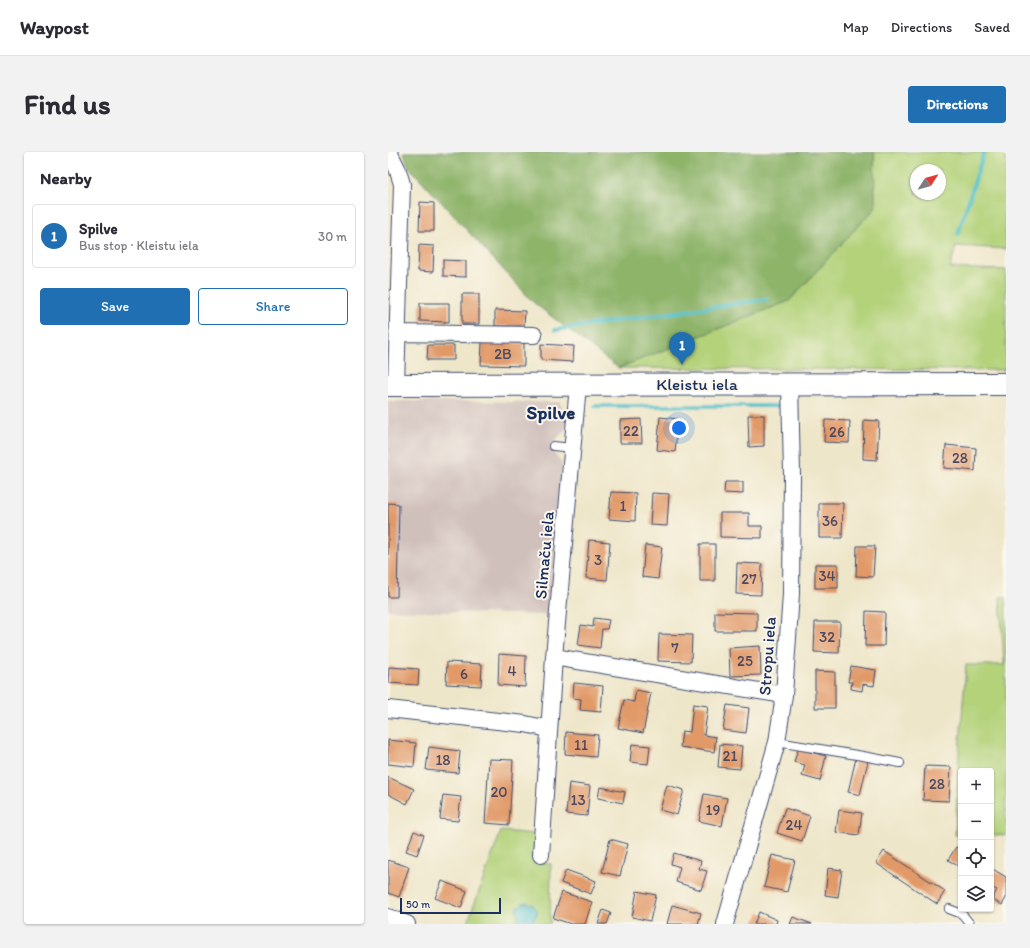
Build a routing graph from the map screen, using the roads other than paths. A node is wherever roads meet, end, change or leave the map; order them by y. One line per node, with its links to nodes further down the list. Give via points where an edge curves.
1 (389, 152): 2 (street)
2 (393, 168): 3 (street, via 402,184)
3 (394, 329): 4 (street); 7 (street)
4 (534, 335)
5 (790, 384): 6 (street, Kleistu iela); 8 (street, Kleistu iela); 12 (street, Stropu iela, via 791,594)
6 (1006, 384)
7 (392, 385): 8 (street, Kleistu iela)
8 (578, 385): 10 (street, Silmaču iela)
9 (553, 446): 10 (lane)
10 (573, 448): 11 (street, Silmaču iela)
11 (554, 656): 12 (street); 14 (street, Silmaču iela)
12 (784, 695): 15 (street, Stropu iela)
13 (388, 709): 14 (street, via 525,724)
14 (549, 729): 17 (street, Silmaču iela)
15 (777, 742): 16 (lane); 21 (street, Stropu iela)
16 (900, 763)
17 (541, 855)
18 (950, 909): 22 (lane, via 962,914)
19 (388, 917): 20 (street)
20 (407, 924)
21 (725, 924)
22 (970, 924)

